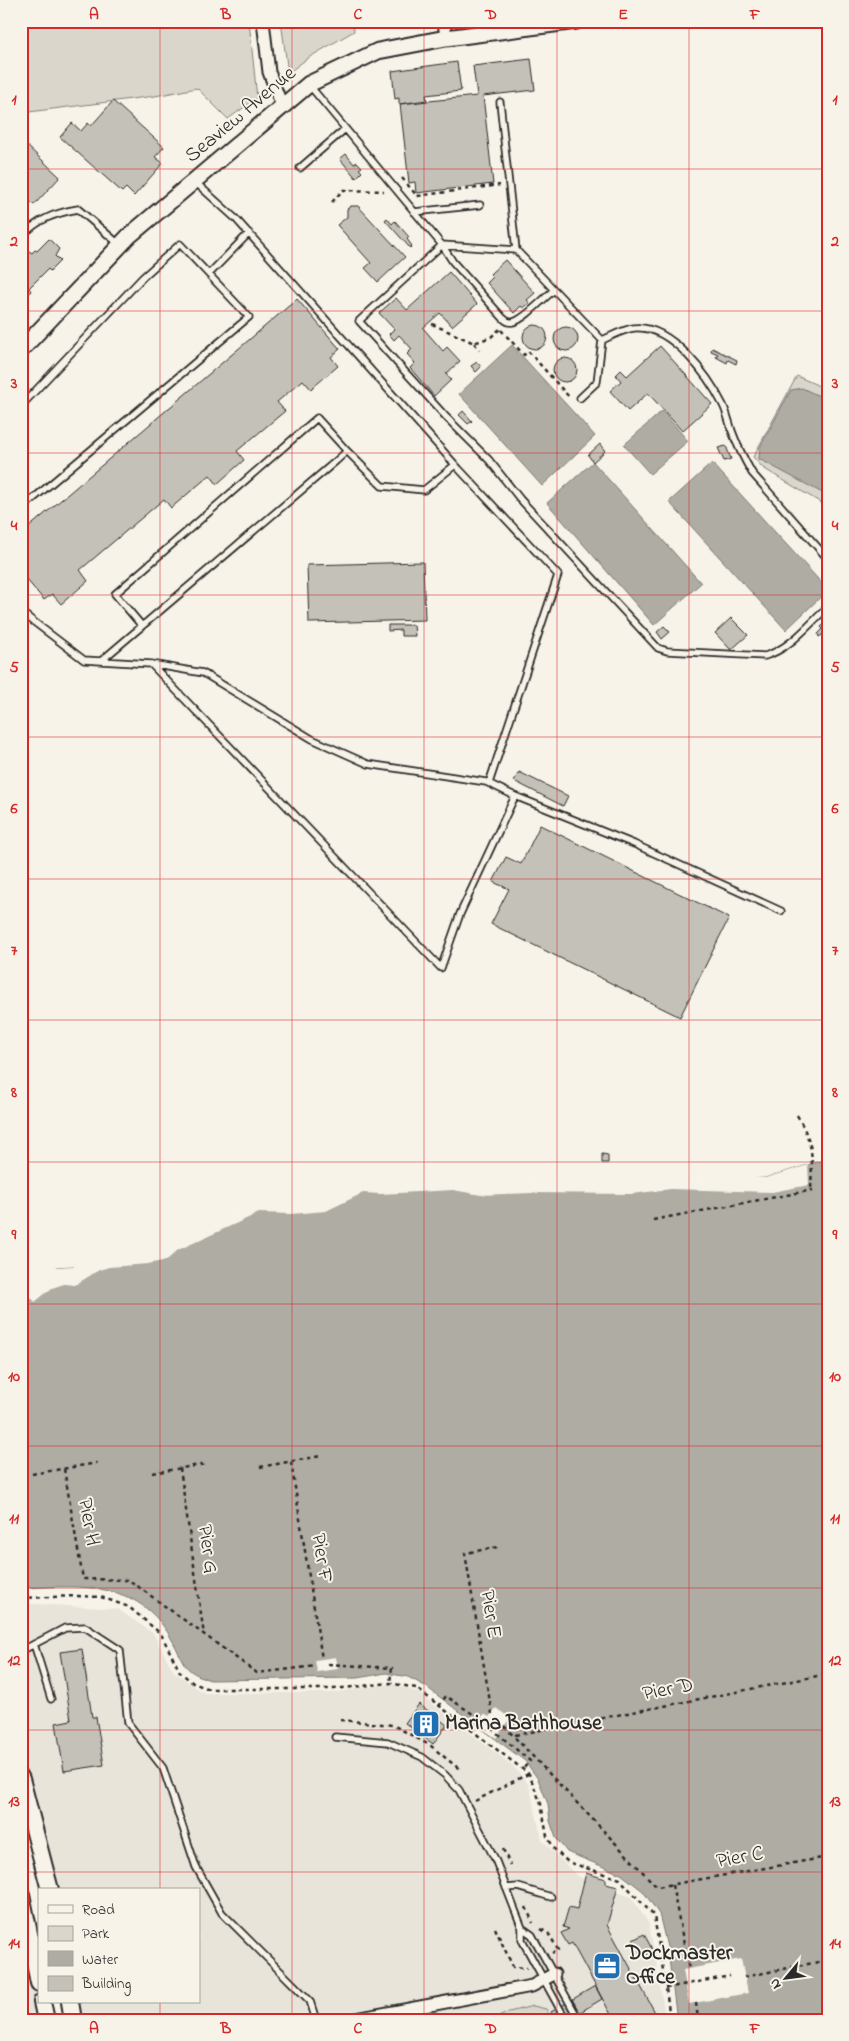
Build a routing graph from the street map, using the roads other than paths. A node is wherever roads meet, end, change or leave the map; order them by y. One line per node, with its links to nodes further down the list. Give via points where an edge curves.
1 (263, 21): 7 (street, via 269,72)
2 (444, 21): 4 (street)
3 (577, 21): 4 (street, Seaview Avenue)
4 (446, 38): 5 (street, Seaview Avenue, via 378,51)
5 (309, 84): 7 (street, Seaview Avenue); 8 (lane)
6 (500, 102): 17 (lane)
7 (282, 106): 10 (street, Seaview Avenue)
8 (345, 129): 9 (lane); 12 (lane)
9 (300, 168)
10 (194, 181): 13 (lane); 15 (street, Seaview Avenue)
11 (480, 205): 12 (lane)
12 (414, 212): 16 (lane)
13 (249, 233): 18 (lane); 25 (lane)
14 (21, 237): 15 (lane, via 55,214 78,209)
15 (120, 245): 21 (street, Seaview Avenue)
16 (442, 245): 17 (lane); 19 (lane, via 508,322 521,318); 28 (lane, via 358,321 488,460 651,643 666,651 766,656 783,648)
17 (516, 250): 19 (lane)
18 (209, 274): 23 (lane, via 180,244 143,277); 26 (lane, via 249,317)
19 (554, 290): 20 (lane)
20 (602, 340): 22 (lane, via 597,382); 27 (lane, via 633,328 645,328 671,340 687,355 714,388 752,473)
21 (21, 350)
22 (580, 398)
23 (21, 406)
24 (347, 451): 25 (lane, via 382,486 424,490); 30 (lane); 30 (lane, via 317,418 115,594)
25 (455, 465): 33 (lane, via 558,576)
26 (21, 509)
27 (828, 559)
28 (828, 608)
29 (21, 612): 31 (lane, via 84,660)
30 (142, 626): 31 (lane)
31 (101, 661): 32 (lane)
32 (152, 664): 33 (lane, via 203,673 312,739 368,764); 34 (lane, via 441,968 460,914)
33 (489, 783): 34 (lane)
34 (515, 796): 35 (lane, via 634,844)
35 (782, 911)
36 (34, 1644): 37 (lane); 38 (lane); 52 (lane, via 65,1628 85,1627 120,1650 128,1723 163,1768 196,1867 222,1913 310,2002)
37 (21, 1651)
38 (51, 1699)
39 (335, 1737): 42 (lane, via 388,1742 422,1758 445,1775 467,1804)
40 (21, 1779): 41 (main road)
41 (49, 1888)
42 (506, 1888): 44 (lane, via 518,1886); 45 (lane)
43 (21, 1894): 47 (main road)
44 (551, 1897)
45 (522, 1928): 46 (lane, via 532,1934); 46 (lane, via 522,1940)
46 (549, 1976): 53 (street, via 532,1986); 54 (lane); 55 (lane)
47 (38, 1978)
48 (42, 2004): 50 (main road)
49 (70, 2004): 51 (main road)
50 (46, 2020)
51 (73, 2020)
52 (316, 2020)
53 (350, 2020)
54 (566, 2020)
55 (579, 2020)

